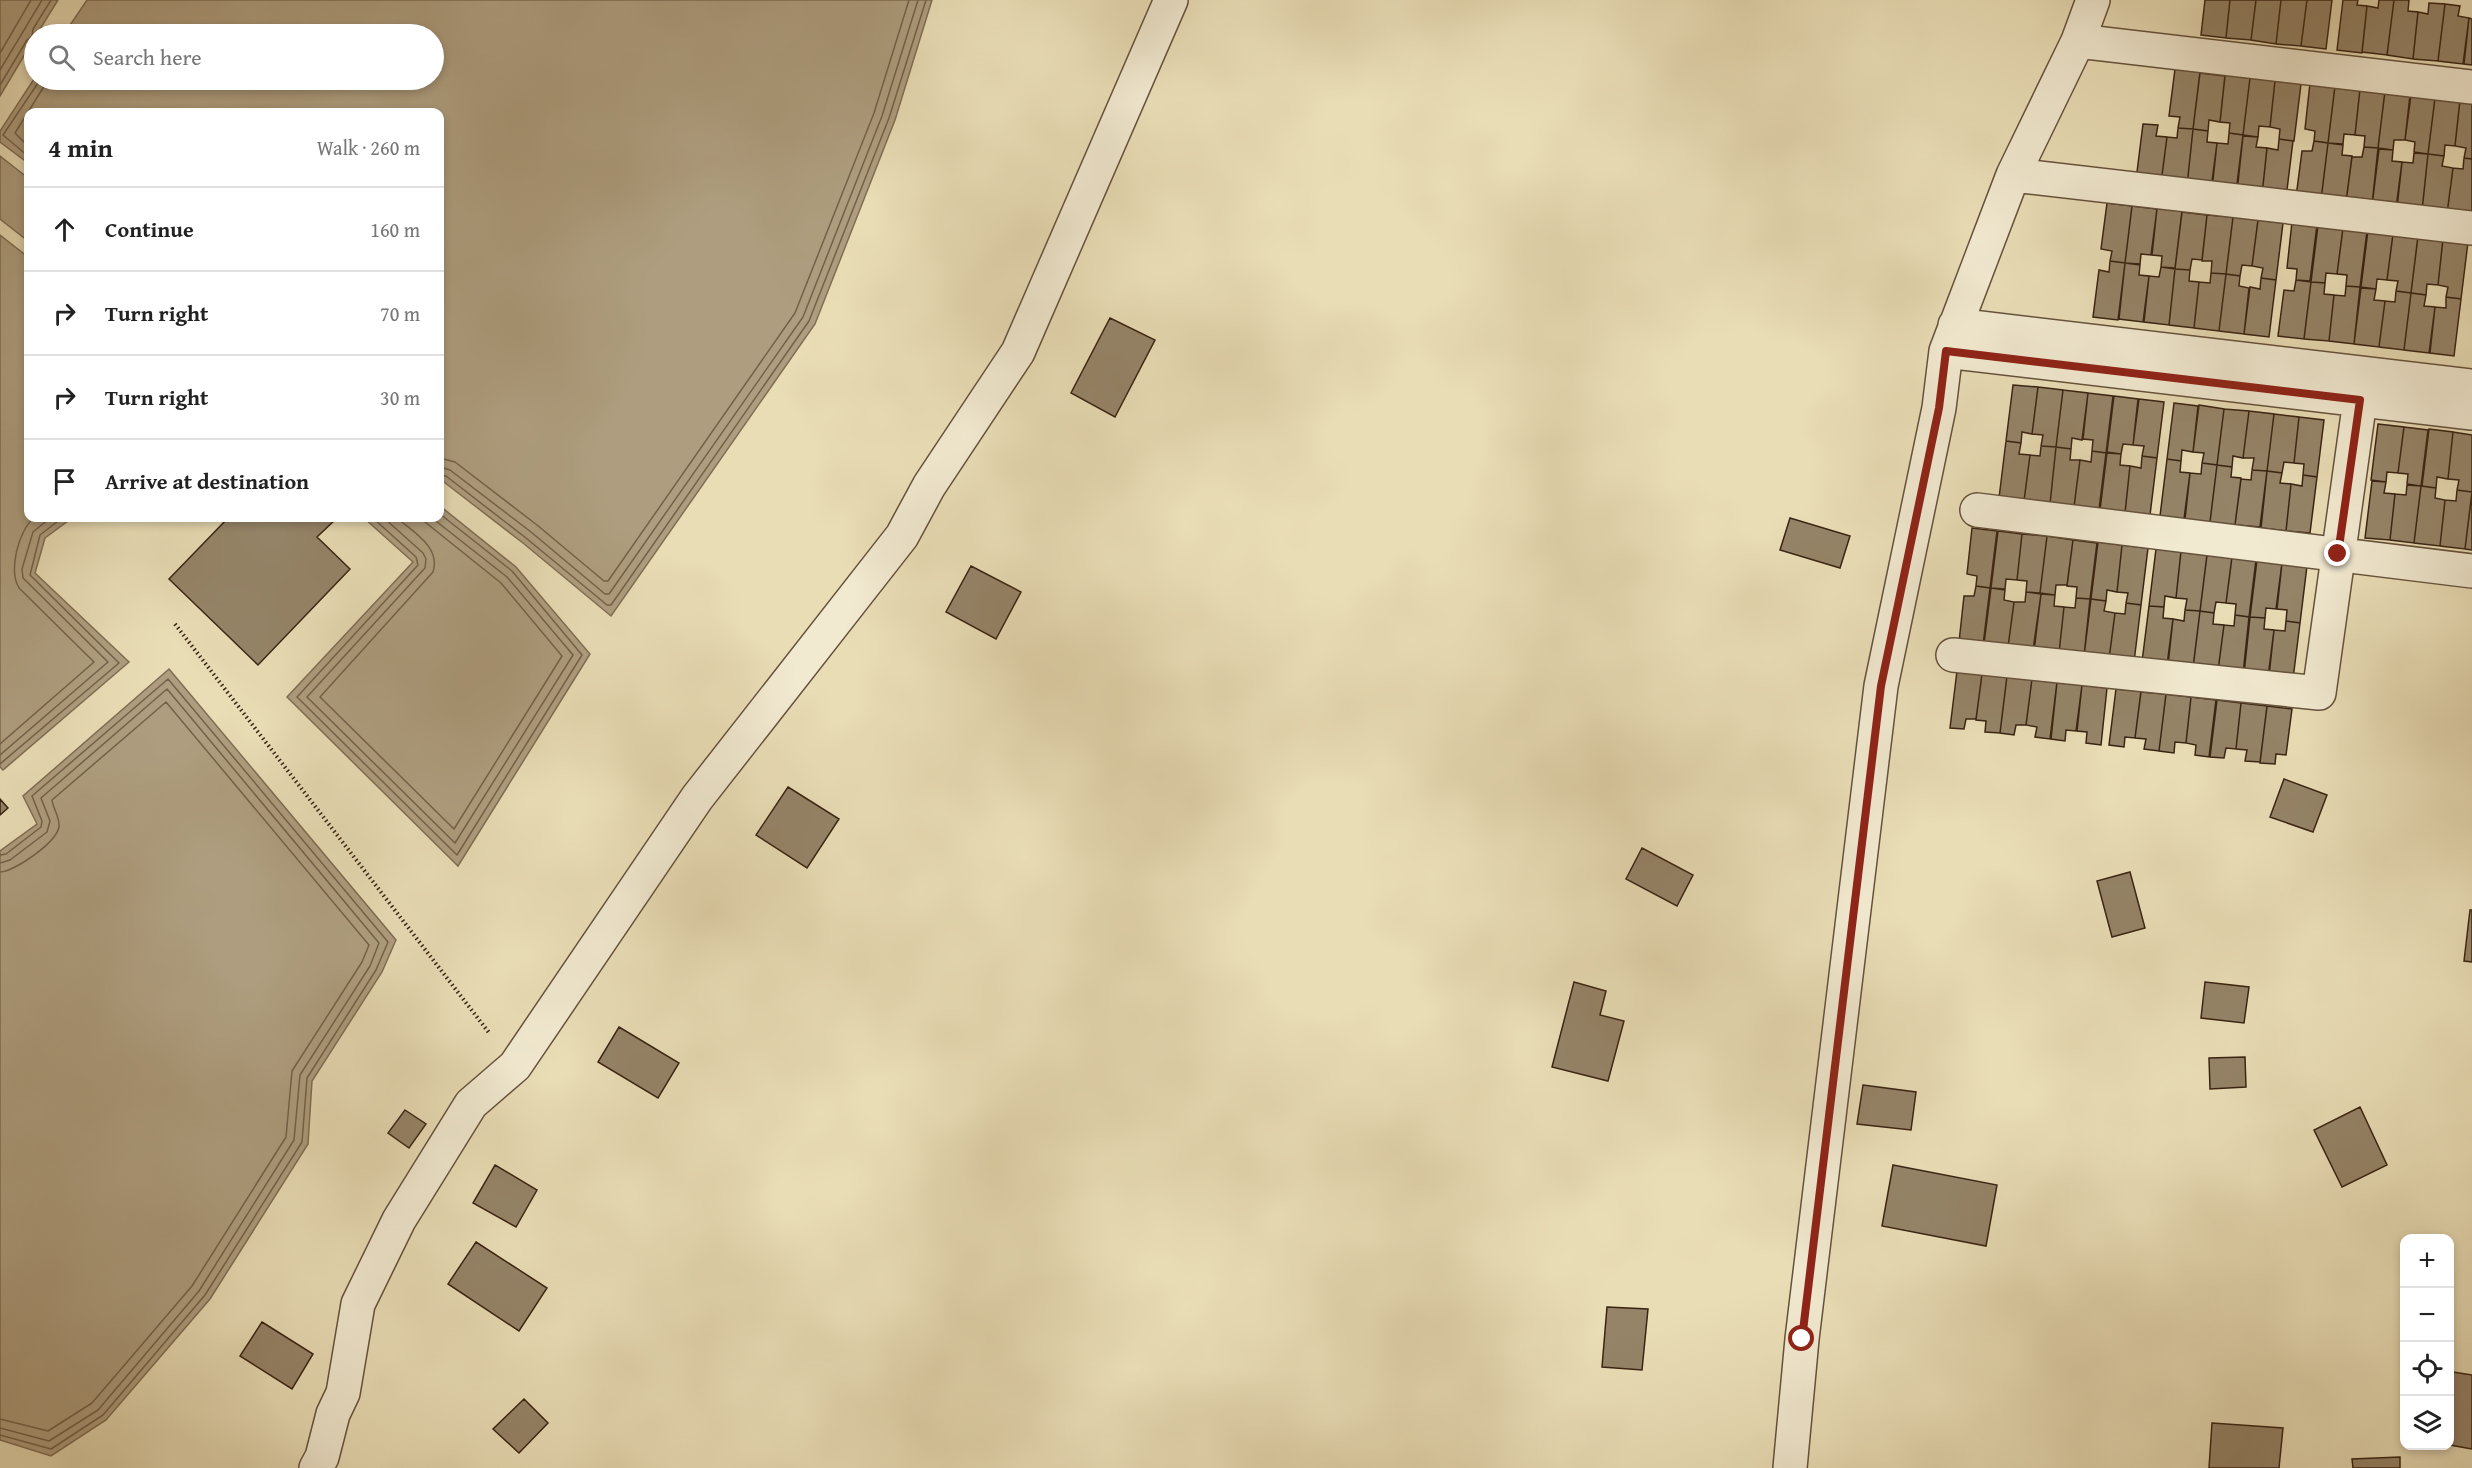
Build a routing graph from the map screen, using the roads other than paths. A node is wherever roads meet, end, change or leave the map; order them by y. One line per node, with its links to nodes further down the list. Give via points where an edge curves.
1 (1171, 0): 15 (street, via 1018,352 929,486 902,536 697,798 514,1066 471,1104 394,1230 358,1304 343,1393)
2 (2093, 0): 3 (street)
3 (2078, 41): 4 (street); 5 (street)
4 (2472, 87)
5 (2013, 175): 6 (street); 7 (street)
6 (2472, 228)
7 (1951, 338): 8 (street); 9 (street); 16 (street, via 1881,686)
8 (2472, 386)
9 (2360, 400): 10 (street); 12 (street)
10 (2472, 413)
11 (1977, 510): 12 (street)
12 (2338, 554): 13 (street); 14 (street, via 2319,693)
13 (2472, 571)
14 (1953, 655)
15 (316, 1468)
16 (1790, 1468)

